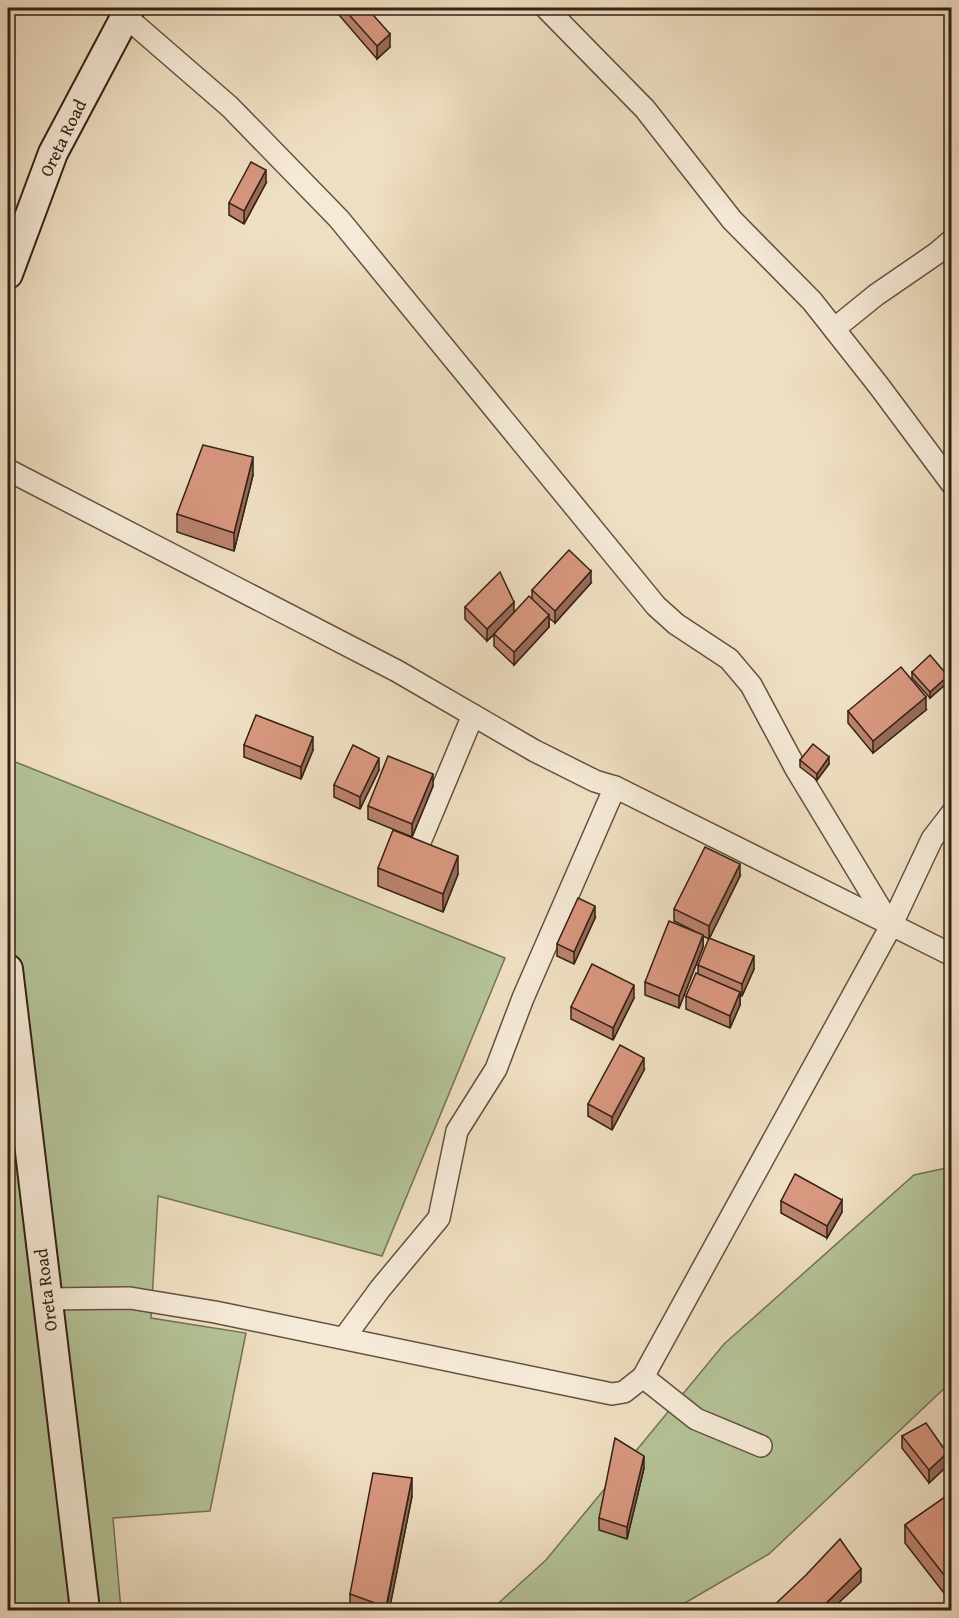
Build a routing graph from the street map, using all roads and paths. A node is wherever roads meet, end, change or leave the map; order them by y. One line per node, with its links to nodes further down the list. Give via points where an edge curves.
1 (546, 8): 5 (street, via 645,109 732,220 812,301)
2 (128, 12): 4 (street, Oreta Road, via 53,153); 12 (street, via 230,107 339,219 656,606 729,659 751,685 796,769)
3 (951, 240): 5 (street)
4 (8, 274)
5 (834, 329): 7 (street)
6 (8, 470): 8 (street, via 397,671)
7 (951, 484)
8 (473, 715): 9 (street, via 535,751); 11 (street)
9 (615, 787): 12 (street); 16 (street, via 496,1069 457,1131 439,1218)
10 (951, 813): 12 (street, via 932,839)
11 (420, 842)
12 (891, 926): 13 (street); 17 (street)
13 (951, 955)
14 (8, 969): 15 (street, Oreta Road)
15 (47, 1299): 16 (street, via 130,1298); 19 (street, Oreta Road)
16 (344, 1338): 17 (street, via 612,1394 624,1392)
17 (643, 1377): 18 (street, via 696,1419)
18 (761, 1446)
19 (85, 1611)

